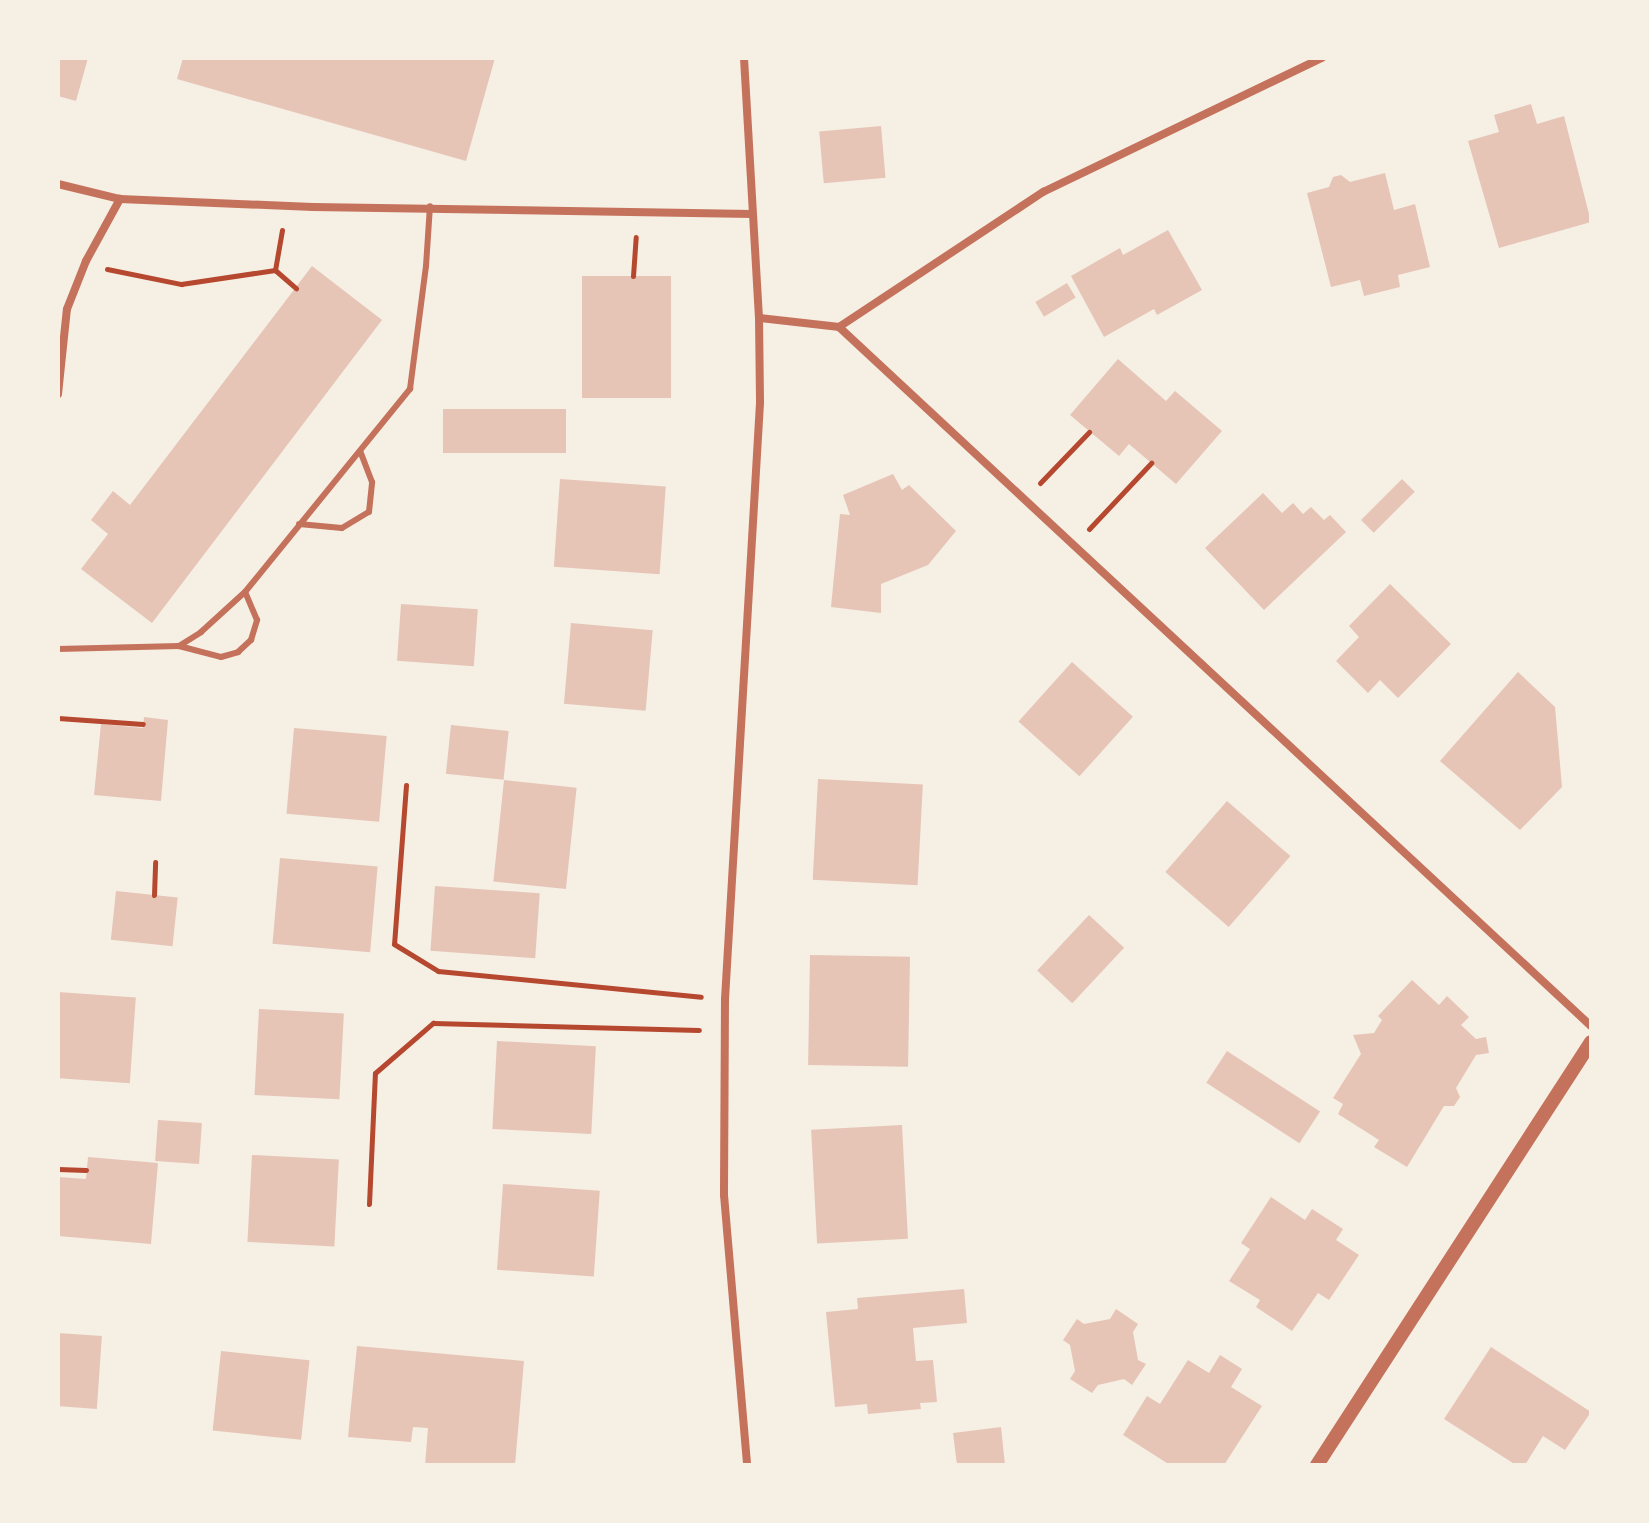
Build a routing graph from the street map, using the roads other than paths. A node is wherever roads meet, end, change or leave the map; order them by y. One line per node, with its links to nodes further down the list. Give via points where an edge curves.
1 (744, 58): 6 (street)
2 (1322, 58): 8 (street, via 1043,192)
3 (58, 184): 4 (street)
4 (120, 199): 5 (street); 9 (street, via 67,309)
5 (430, 206): 6 (street); 10 (lane, via 410,389)
6 (752, 214): 7 (street)
7 (759, 318): 8 (street); 17 (street, via 760,403 724,1030 724,1195)
8 (839, 327): 15 (street)
9 (58, 394)
10 (360, 451): 11 (lane); 11 (lane, via 372,482 369,512 342,528)
11 (299, 524): 12 (lane)
12 (245, 592): 13 (lane); 13 (lane, via 257,620 251,640 238,652 221,657)
13 (179, 646): 14 (lane)
14 (58, 649)
15 (1591, 1026)
16 (1591, 1042): 18 (street)
17 (747, 1465)
18 (1317, 1465)

